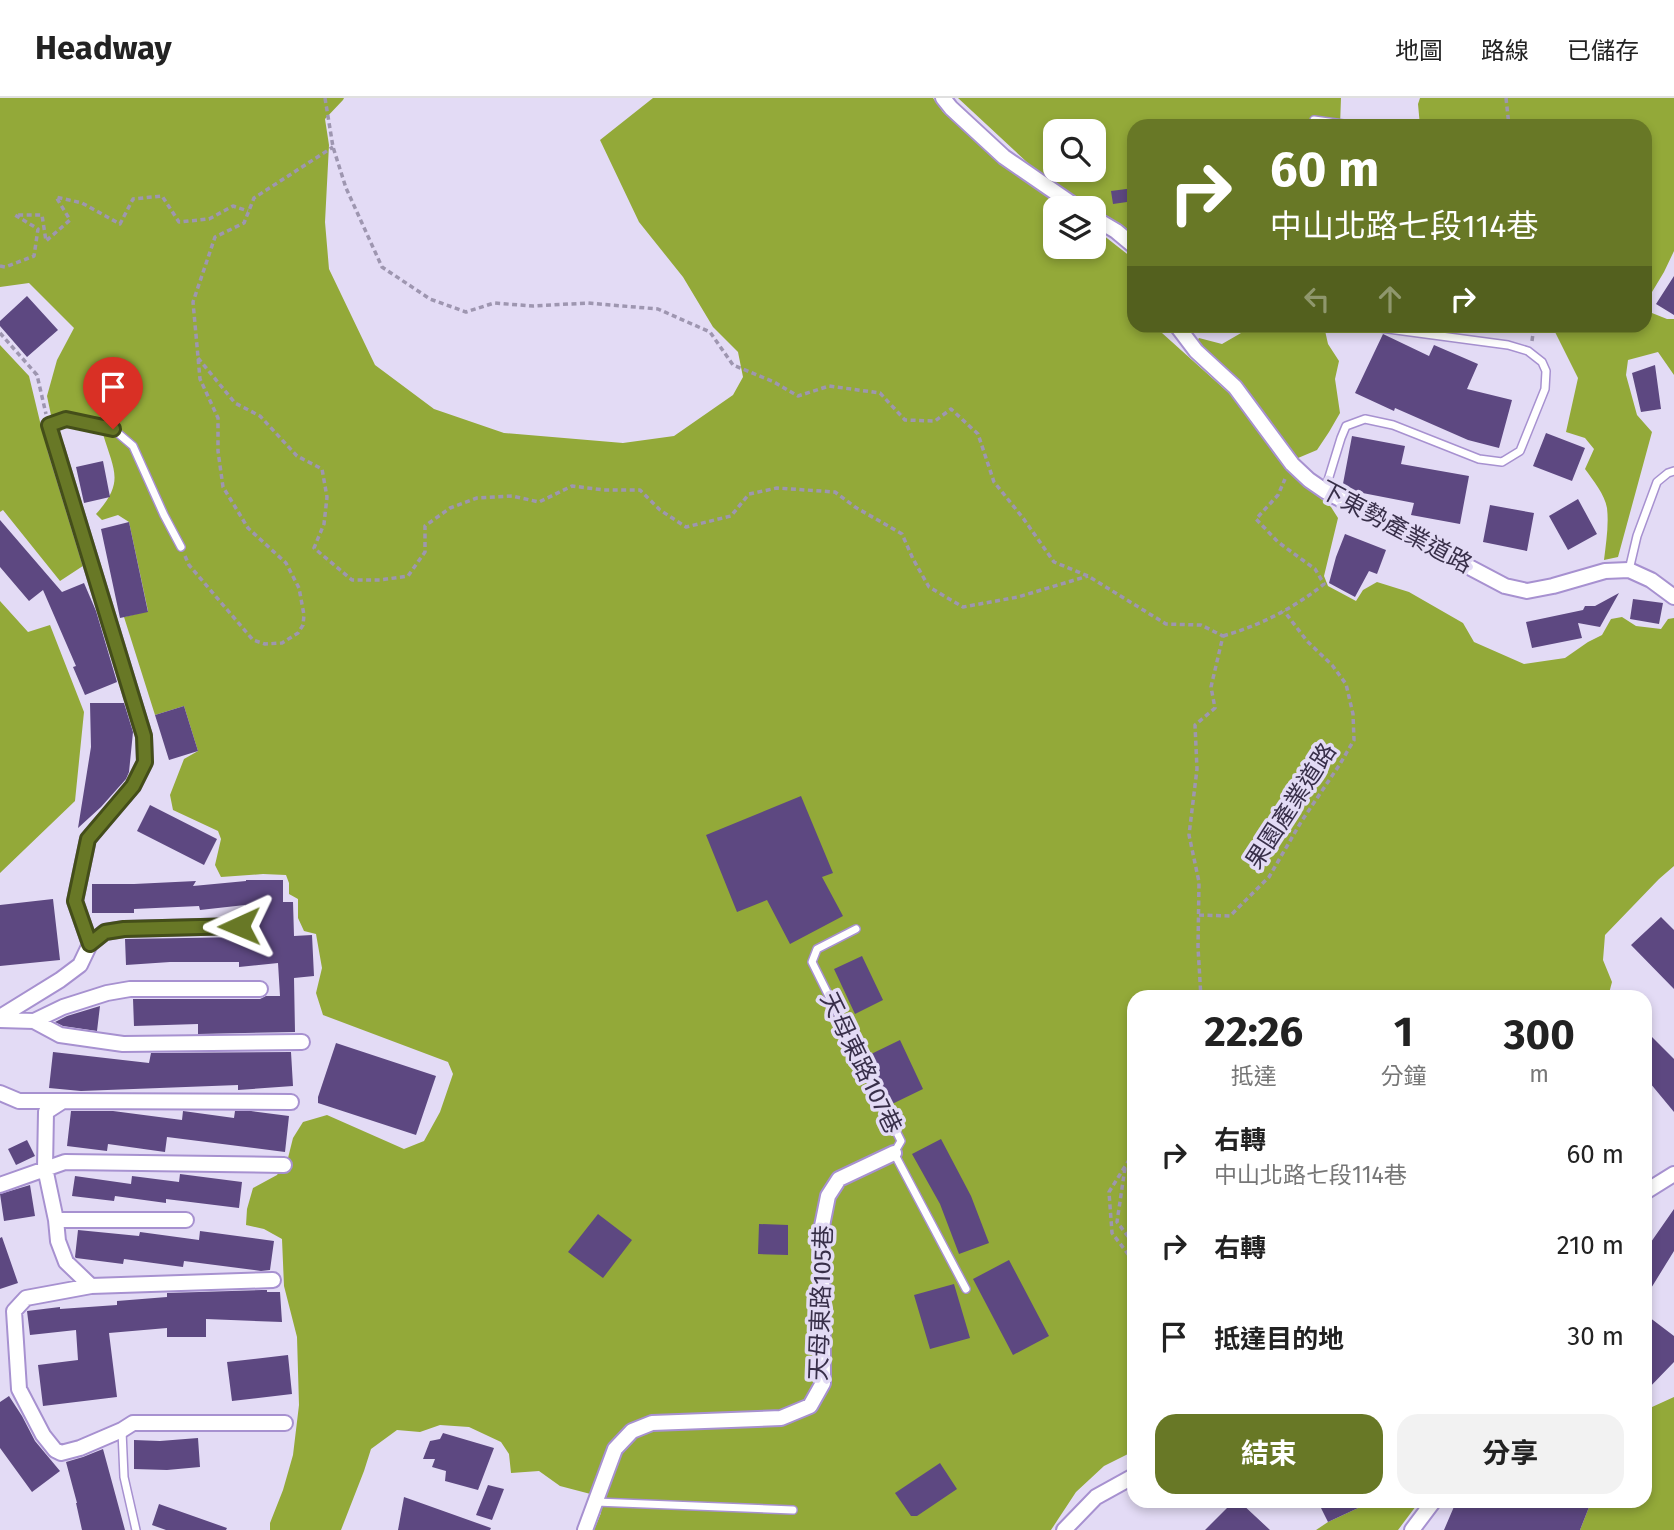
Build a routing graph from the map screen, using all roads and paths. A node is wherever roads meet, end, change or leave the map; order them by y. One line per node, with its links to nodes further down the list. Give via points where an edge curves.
1 (325, 98): 5 (path)
2 (943, 98): 6 (street, via 1004,157)
3 (1506, 98): 4 (path)
4 (1508, 119)
5 (333, 147): 7 (path, via 254,198); 22 (path, via 382,267 430,299 466,312 494,303 658,309 710,332 733,365 798,396 829,386 880,393 905,420 935,421 951,409 978,434 994,482 1054,562)
6 (1061, 196)
7 (249, 211): 10 (path, via 233,206 209,219 179,222 162,197 133,199 120,224 82,203 56,197 69,219 46,242 42,215 15,215 38,229 34,256); 14 (path, via 244,223 215,237 193,302)
8 (1106, 225): 9 (street)
9 (1127, 240)
10 (0, 266)
11 (0, 333): 15 (path, via 37,375)
12 (1182, 333): 17 (street, 下東勢產業道路, via 1235,387)
13 (1418, 333): 19 (lane, via 1508,345 1528,351 1542,362 1545,389 1520,451 1502,462 1479,459 1393,425 1365,419 1346,426)
14 (198, 358): 20 (path, via 200,379 218,418 223,487 248,528 286,563 299,588 304,615 298,633 282,643 253,639 189,565); 22 (path, via 235,403 260,416 297,456 322,469 327,497 324,524 314,548 352,579 408,576 425,552 425,526 450,508 477,498 512,496 538,502 572,486 640,490 686,527 731,516 749,495 777,488 835,492 902,534 929,587 963,607 1018,597)
15 (49, 425): 16 (lane); 20 (lane, via 66,419 113,429 132,446)
16 (56, 448): 29 (street, via 144,736 145,762 133,786 88,839 75,901)
17 (1292, 464): 19 (street, 下東勢產業道路); 24 (path, via 1278,495 1256,519 1315,569 1324,584)
18 (1674, 471): 21 (lane, via 1657,482 1636,536)
19 (1325, 491): 21 (street, 下東勢產業道路, via 1505,586 1527,591 1605,571)
20 (181, 547)
21 (1629, 570): 23 (street)
22 (1088, 576): 25 (path, via 1166,624 1201,625)
23 (1674, 597)
24 (1284, 611): 25 (path); 26 (path, 果園產業道路, via 1346,684 1354,740 1269,877 1230,916)
25 (1223, 636): 26 (path, via 1211,687 1215,708 1195,725 1198,769 1189,835 1199,882)
26 (1198, 915): 31 (path)
27 (239, 926): 29 (street, via 124,929 105,932)
28 (856, 929): 38 (lane, 天母東路107巷, via 817,949 812,962 901,1141)
29 (90, 944): 32 (street, via 80,965)
30 (260, 989): 33 (street, via 130,989 63,1007)
31 (1200, 990)
32 (0, 1018): 33 (street)
33 (34, 1021): 34 (street, via 60,1035 123,1044)
34 (302, 1042)
35 (0, 1093): 36 (street, via 19,1101)
36 (63, 1101): 37 (street); 42 (street, via 46,1112)
37 (291, 1102)
38 (894, 1153): 52 (lane, 天母東路107巷); 56 (street, 天母東路105巷, via 839,1180 828,1196 822,1226 823,1383 810,1406 781,1418 652,1423 632,1431 615,1448)
39 (1127, 1164): 41 (path)
40 (284, 1165): 42 (street, via 65,1162)
41 (1125, 1167): 48 (path, via 1117,1222); 49 (path, via 1109,1192 1112,1233)
42 (45, 1168): 44 (street); 46 (street)
43 (1674, 1174): 45 (street)
44 (0, 1185)
45 (1652, 1188)
46 (56, 1220): 47 (street); 51 (street, via 66,1262)
47 (186, 1220)
48 (1127, 1235)
49 (1127, 1253)
50 (274, 1280): 51 (street)
51 (91, 1286): 54 (street, via 26,1298 14,1311 19,1389 43,1435 61,1453)
52 (966, 1289)
53 (285, 1423): 54 (street, via 133,1423)
54 (122, 1430): 59 (lane, via 124,1477)
55 (1127, 1480): 61 (street, via 1096,1497)
56 (595, 1502): 58 (lane); 60 (street, 天母東路105巷)
57 (1428, 1508): 62 (street)
58 (793, 1510)
59 (136, 1530)
60 (585, 1530)
61 (1064, 1530)
62 (1412, 1530)

